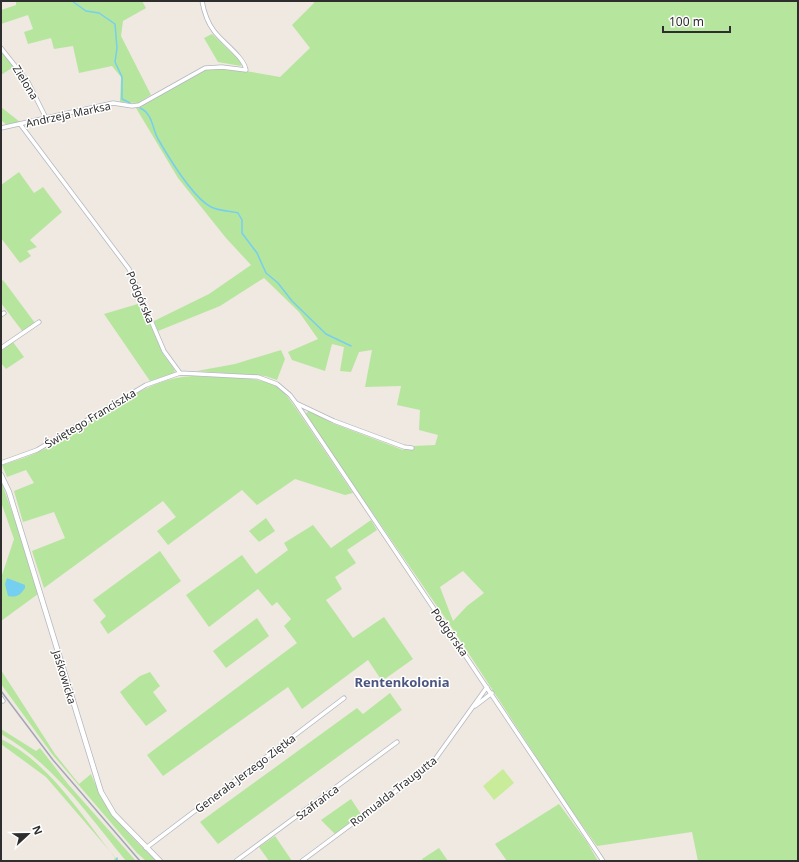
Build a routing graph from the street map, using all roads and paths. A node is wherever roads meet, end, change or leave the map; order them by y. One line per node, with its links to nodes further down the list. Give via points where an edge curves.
1 (202, 1): 3 (street, Andrzeja Marksa, via 210,25 242,61 246,70 206,68 139,105 112,103)
2 (1, 48): 3 (street, Zielona, via 28,82)
3 (46, 118): 4 (street, Andrzeja Marksa)
4 (20, 124): 5 (street, Andrzeja Marksa); 8 (street, Podgórska, via 129,269 164,352)
5 (1, 128)
6 (40, 322): 7 (street)
7 (1, 348)
8 (180, 373): 9 (street, Podgórska, via 258,377 277,384); 11 (street, Świętego Franciszka, via 146,385 37,450)
9 (296, 403): 10 (street, Podgórska, via 334,422); 13 (street, Podgórska)
10 (412, 448)
11 (1, 463)
12 (1, 475): 18 (street, Jaśkowicka, via 9,492 101,792 114,814)
13 (487, 687): 14 (street, Podgórska); 16 (street, Romualda Traugutta)
14 (492, 693): 16 (street, Romualda Traugutta); 22 (street, Podgórska)
15 (344, 698): 18 (street, Generała Jerzego Ziętka)
16 (472, 708): 21 (street, Romualda Traugutta, via 431,765)
17 (397, 742): 20 (street, Szafrańca)
18 (146, 848): 19 (street, Jaśkowicka)
19 (160, 861)
20 (236, 861)
21 (302, 861)
22 (603, 861)

